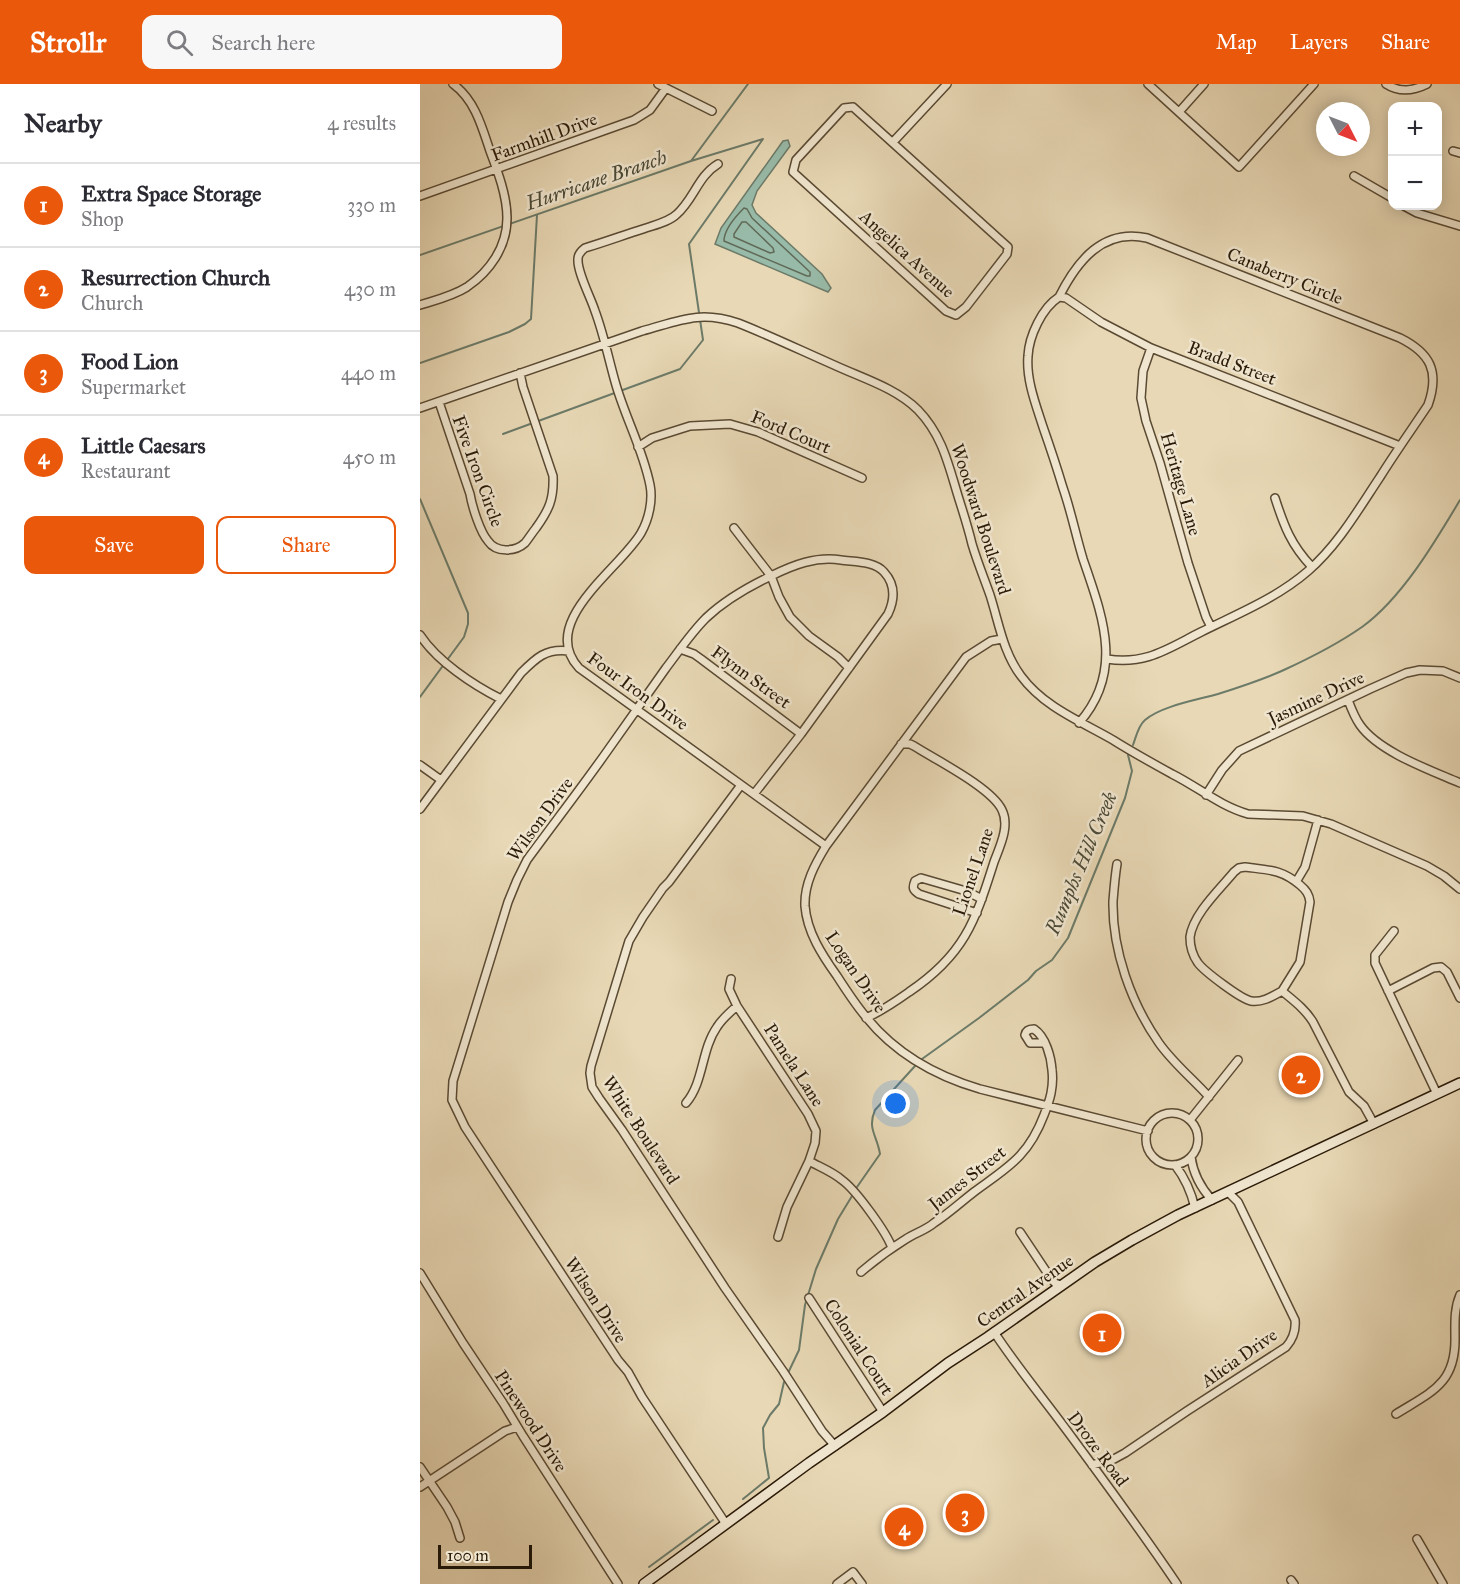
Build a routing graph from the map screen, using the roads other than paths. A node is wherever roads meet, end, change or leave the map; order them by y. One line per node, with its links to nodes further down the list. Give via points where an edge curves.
1 (453, 84): 14 (street, via 478,116)
2 (658, 84): 9 (street)
3 (947, 84): 12 (street)
4 (1148, 84): 11 (street)
5 (1204, 84): 11 (street)
6 (1314, 84): 11 (street, via 1239,167)
7 (1386, 84): 8 (street, via 1402,91)
8 (1427, 84)
9 (666, 88): 10 (street); 14 (street, Farmhill Drive, via 643,116)
10 (712, 111)
11 (1179, 112)
12 (893, 142): 12 (street, Angelica Avenue, via 854,107 844,108 796,160 793,172 946,311 956,315 1007,254 1008,247)
13 (718, 164): 22 (street, Four Iron Drive, via 702,177 675,217 585,248 579,255 580,270)
14 (497, 170): 16 (street, Farmhill Drive); 21 (street, via 507,216 498,254 466,287)
15 (1354, 176): 17 (street)
16 (420, 196)
17 (1388, 196)
18 (1411, 210): 19 (street)
19 (1460, 225)
20 (1059, 297): 23 (street, Bradd Street); 27 (street, Canaberry Circle, via 1080,263 1097,247 1124,236 1139,236 1400,338 1420,350 1433,380 1428,405); 39 (street, Canaberry Circle, via 1036,327 1028,350 1028,367 1103,621)
21 (420, 305)
22 (605, 344): 24 (street, Woodward Boulevard); 28 (street, Four Iron Drive); 36 (street, Woodward Boulevard, via 680,319 729,320 794,346 904,399 940,441)
23 (1151, 348): 27 (street, Bradd Street); 34 (street, Heritage Lane, via 1143,371 1141,398 1188,563)
24 (520, 373): 25 (street, Woodward Boulevard); 25 (street, Five Iron Circle, via 554,486 545,515 515,549 499,549 485,537)
25 (438, 402): 26 (street, Woodward Boulevard)
26 (420, 408)
27 (1400, 446): 32 (street, Canaberry Circle, via 1343,532)
28 (638, 447): 29 (street, Ford Court, via 652,438 690,426 730,424 751,429); 38 (street, Four Iron Drive, via 651,488 645,524 628,550 581,603 568,630)
29 (862, 478)
30 (1275, 498): 32 (street, via 1291,540)
31 (734, 528): 33 (street)
32 (1312, 567): 34 (street, Canaberry Circle, via 1284,589)
33 (771, 576): 37 (street, Wilson Drive, via 718,608); 40 (street, via 790,617); 40 (street, Wilson Drive, via 819,559 870,564 881,569 892,584 890,608)
34 (1211, 627): 39 (street, Canaberry Circle, via 1146,658)
35 (420, 635): 42 (street, via 440,659)
36 (1002, 639): 45 (street, Woodward Boulevard, via 1016,669 1031,688); 47 (street, Logan Drive, via 991,641 966,657)
37 (680, 649): 44 (street, Wilson Drive); 46 (street, Flynn Street, via 701,659)
38 (569, 651): 42 (street, via 555,650 538,657); 44 (street, Four Iron Drive, via 579,668)
39 (1107, 659): 45 (street, Canaberry Circle, via 1098,693)
40 (849, 668): 46 (street, Wilson Drive)
41 (1460, 678): 43 (street, Jasmine Drive, via 1443,671 1420,670)
42 (501, 699): 49 (street)
43 (1348, 700): 50 (street, via 1358,722 1375,740 1392,752); 53 (street, Jasmine Drive, via 1239,751)
44 (636, 710): 51 (street, Four Iron Drive); 102 (street, Wilson Drive, via 527,860 517,880 459,1060 453,1100 465,1127)
45 (1079, 723): 53 (street, Woodward Boulevard)
46 (801, 734): 52 (street, Wilson Drive)
47 (901, 744): 56 (street, Logan Drive); 60 (street, Lionel Lane, via 914,746 983,789 1003,812 1003,836)
48 (420, 765): 49 (street)
49 (441, 780): 54 (street)
50 (1460, 783)
51 (741, 785): 52 (street, Four Iron Drive); 97 (street, White Boulevard, via 633,932 590,1080 725,1288)
52 (754, 794): 56 (street, Four Iron Drive)
53 (1206, 795): 55 (street, Woodward Boulevard, via 1248,814)
54 (420, 809)
55 (1318, 820): 58 (street, via 1305,867); 59 (street, Woodward Boulevard, via 1427,866)
56 (826, 846): 68 (street, Logan Drive, via 808,883 807,921 820,951)
57 (1116, 864): 73 (street, via 1115,929 1137,1004 1163,1048)
58 (1296, 882): 65 (street, via 1309,895 1310,902 1300,962); 65 (street, via 1279,872 1239,868 1198,916 1190,937 1193,955 1201,967 1237,994 1260,1002)
59 (1460, 888)
60 (982, 899): 61 (street, Lionel Lane); 61 (street, via 921,878 915,881 913,887 919,894)
61 (977, 913): 68 (street, Lionel Lane, via 965,938 944,965 919,986)
62 (1394, 931): 64 (street, via 1374,959)
63 (731, 979): 67 (street, Pamela Lane, via 729,989)
64 (1388, 990): 66 (street, via 1441,967); 72 (street)
65 (1282, 991): 77 (street, via 1306,1012 1349,1092 1364,1106)
66 (1460, 998)
67 (737, 1006): 74 (street, via 715,1028 694,1092); 80 (street, Pamela Lane, via 812,1119 816,1137)
68 (866, 1018): 75 (street, Logan Drive, via 897,1047 940,1075)
69 (1045, 1043): 75 (street, James Street, via 1053,1080)
70 (1238, 1060): 73 (street)
71 (1460, 1083): 72 (street, Central Avenue)
72 (1437, 1094): 77 (street, Central Avenue)
73 (1209, 1097): 76 (street)
74 (686, 1103)
75 (1047, 1107): 78 (street, Logan Drive); 87 (street, James Street, via 1032,1142 1014,1162 932,1225)
76 (1190, 1120): 78 (street, via 1178,1114 1164,1114); 79 (street, via 1197,1130 1198,1142)
77 (1374, 1124): 82 (street, Central Avenue)
78 (1148, 1131): 81 (street, via 1151,1154)
79 (1191, 1157): 81 (street); 83 (street, via 1204,1191)
80 (809, 1161): 86 (street, Pamela Lane); 87 (street, via 850,1186)
81 (1175, 1165): 84 (street, via 1190,1189)
82 (1228, 1192): 83 (street, Central Avenue); 98 (street, Alicia Drive, via 1238,1202 1295,1320 1290,1342 1114,1459)
83 (1212, 1200): 84 (street, Central Avenue)
84 (1195, 1208): 90 (street, Central Avenue, via 1132,1240)
85 (1020, 1232): 90 (street, via 1050,1277)
86 (778, 1237)
87 (892, 1248): 88 (street, James Street)
88 (861, 1272)
89 (420, 1275): 96 (street, Pinewood Drive)
90 (1061, 1285): 93 (street, Central Avenue)
91 (1460, 1295): 95 (street, via 1449,1373 1435,1389)
92 (809, 1298): 94 (street, Colonial Court)
93 (994, 1332): 94 (street, Central Avenue); 98 (street, Droze Road)
94 (883, 1412): 97 (street, Central Avenue)
95 (1396, 1414)
96 (517, 1426): 100 (street); 105 (street, Pinewood Drive)
97 (835, 1446): 102 (street, Central Avenue)
98 (1092, 1465): 109 (street, Droze Road)
99 (420, 1467): 100 (street)
100 (430, 1480): 101 (street); 103 (street)
101 (420, 1487)
102 (726, 1524): 106 (street, Central Avenue)
103 (460, 1538)
104 (1417, 1539): 110 (street)
105 (618, 1584)
106 (644, 1584)
107 (837, 1584): 108 (street, via 853,1572)
108 (862, 1584)
109 (1177, 1584)
110 (1443, 1584)

